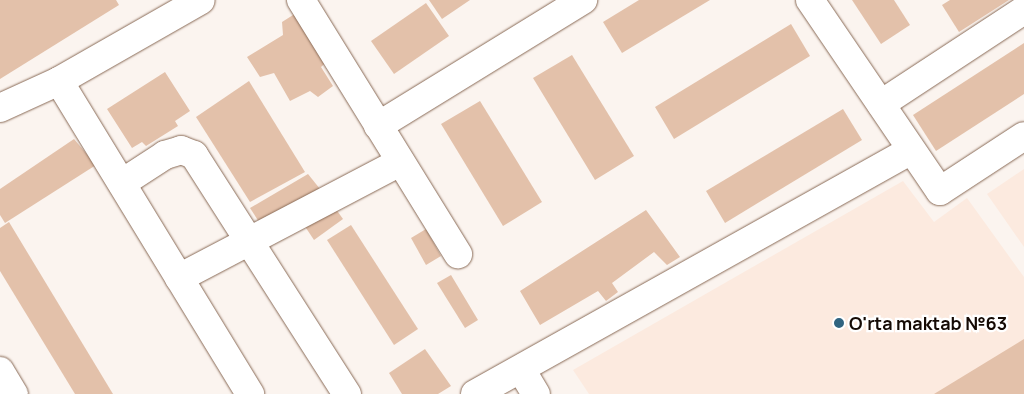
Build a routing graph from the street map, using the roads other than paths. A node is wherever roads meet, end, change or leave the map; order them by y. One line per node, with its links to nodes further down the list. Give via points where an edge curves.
1 (201, 0): 6 (street)
2 (302, 0): 9 (street)
3 (583, 0): 9 (street)
4 (810, 0): 7 (street)
5 (1024, 10): 7 (street)
6 (60, 81): 8 (street); 13 (street)
7 (881, 104): 11 (street)
8 (0, 108)
9 (378, 126): 12 (street)
10 (1024, 136): 11 (street, via 940,191)
11 (910, 150): 18 (street)
12 (400, 162): 14 (street); 15 (street)
13 (122, 183): 14 (street, via 165,155 181,150 194,155); 16 (street)
14 (249, 241): 16 (street); 21 (street)
15 (458, 254)
16 (179, 278): 20 (street)
17 (0, 371): 19 (street)
18 (522, 371): 22 (street); 23 (street)
19 (14, 394)
20 (250, 394)
21 (347, 394)
22 (475, 394)
23 (536, 394)

